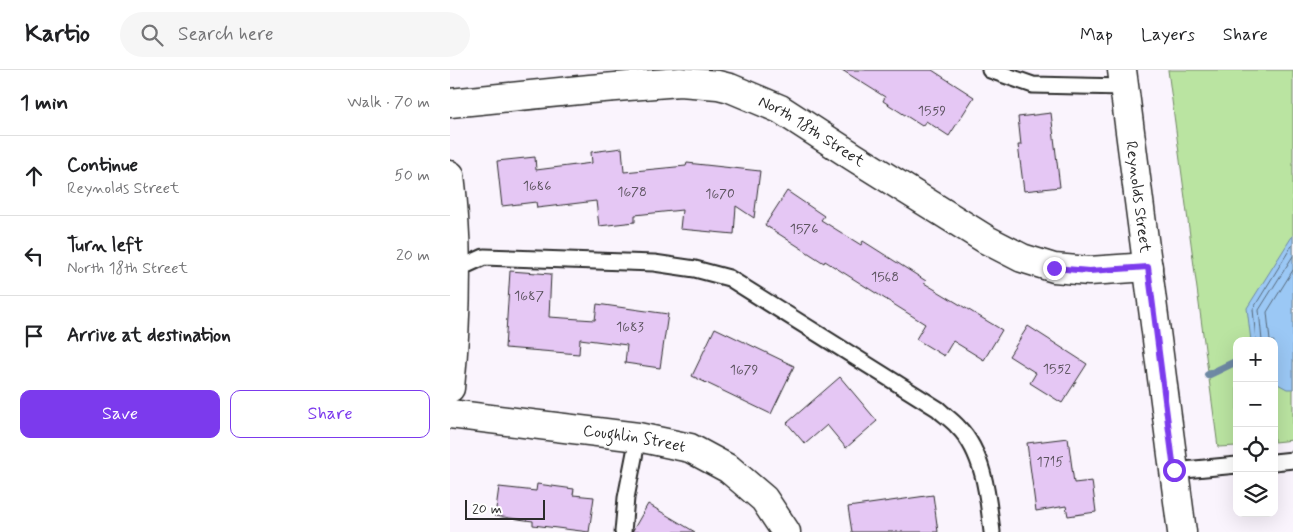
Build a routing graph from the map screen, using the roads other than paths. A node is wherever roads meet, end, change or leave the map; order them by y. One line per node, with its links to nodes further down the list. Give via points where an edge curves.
1 (990, 70): 3 (lane, via 1033,86)
2 (729, 79): 4 (street, North 18th Street, via 718,85 680,82); 6 (street, North 18th Street, via 987,240 1022,258 1054,268 1089,271)
3 (1123, 79): 6 (street, Reynolds Street)
4 (450, 103)
5 (450, 175): 7 (street)
6 (1148, 267): 14 (street, Reynolds Street)
7 (454, 271): 8 (street, via 455,341); 17 (lane, via 484,257 654,262 729,278 938,409 959,428 979,459)
8 (450, 388)
9 (450, 414): 10 (street, Coughlin Street)
10 (638, 437): 15 (lane); 16 (street, Coughlin Street, via 690,448 729,469 764,499)
11 (1293, 460): 12 (lane)
12 (1278, 462)
13 (1233, 465): 14 (lane)
14 (1174, 470): 18 (street, Reynolds Street)
15 (623, 532)
16 (786, 532)
17 (992, 532)
18 (1182, 532)

